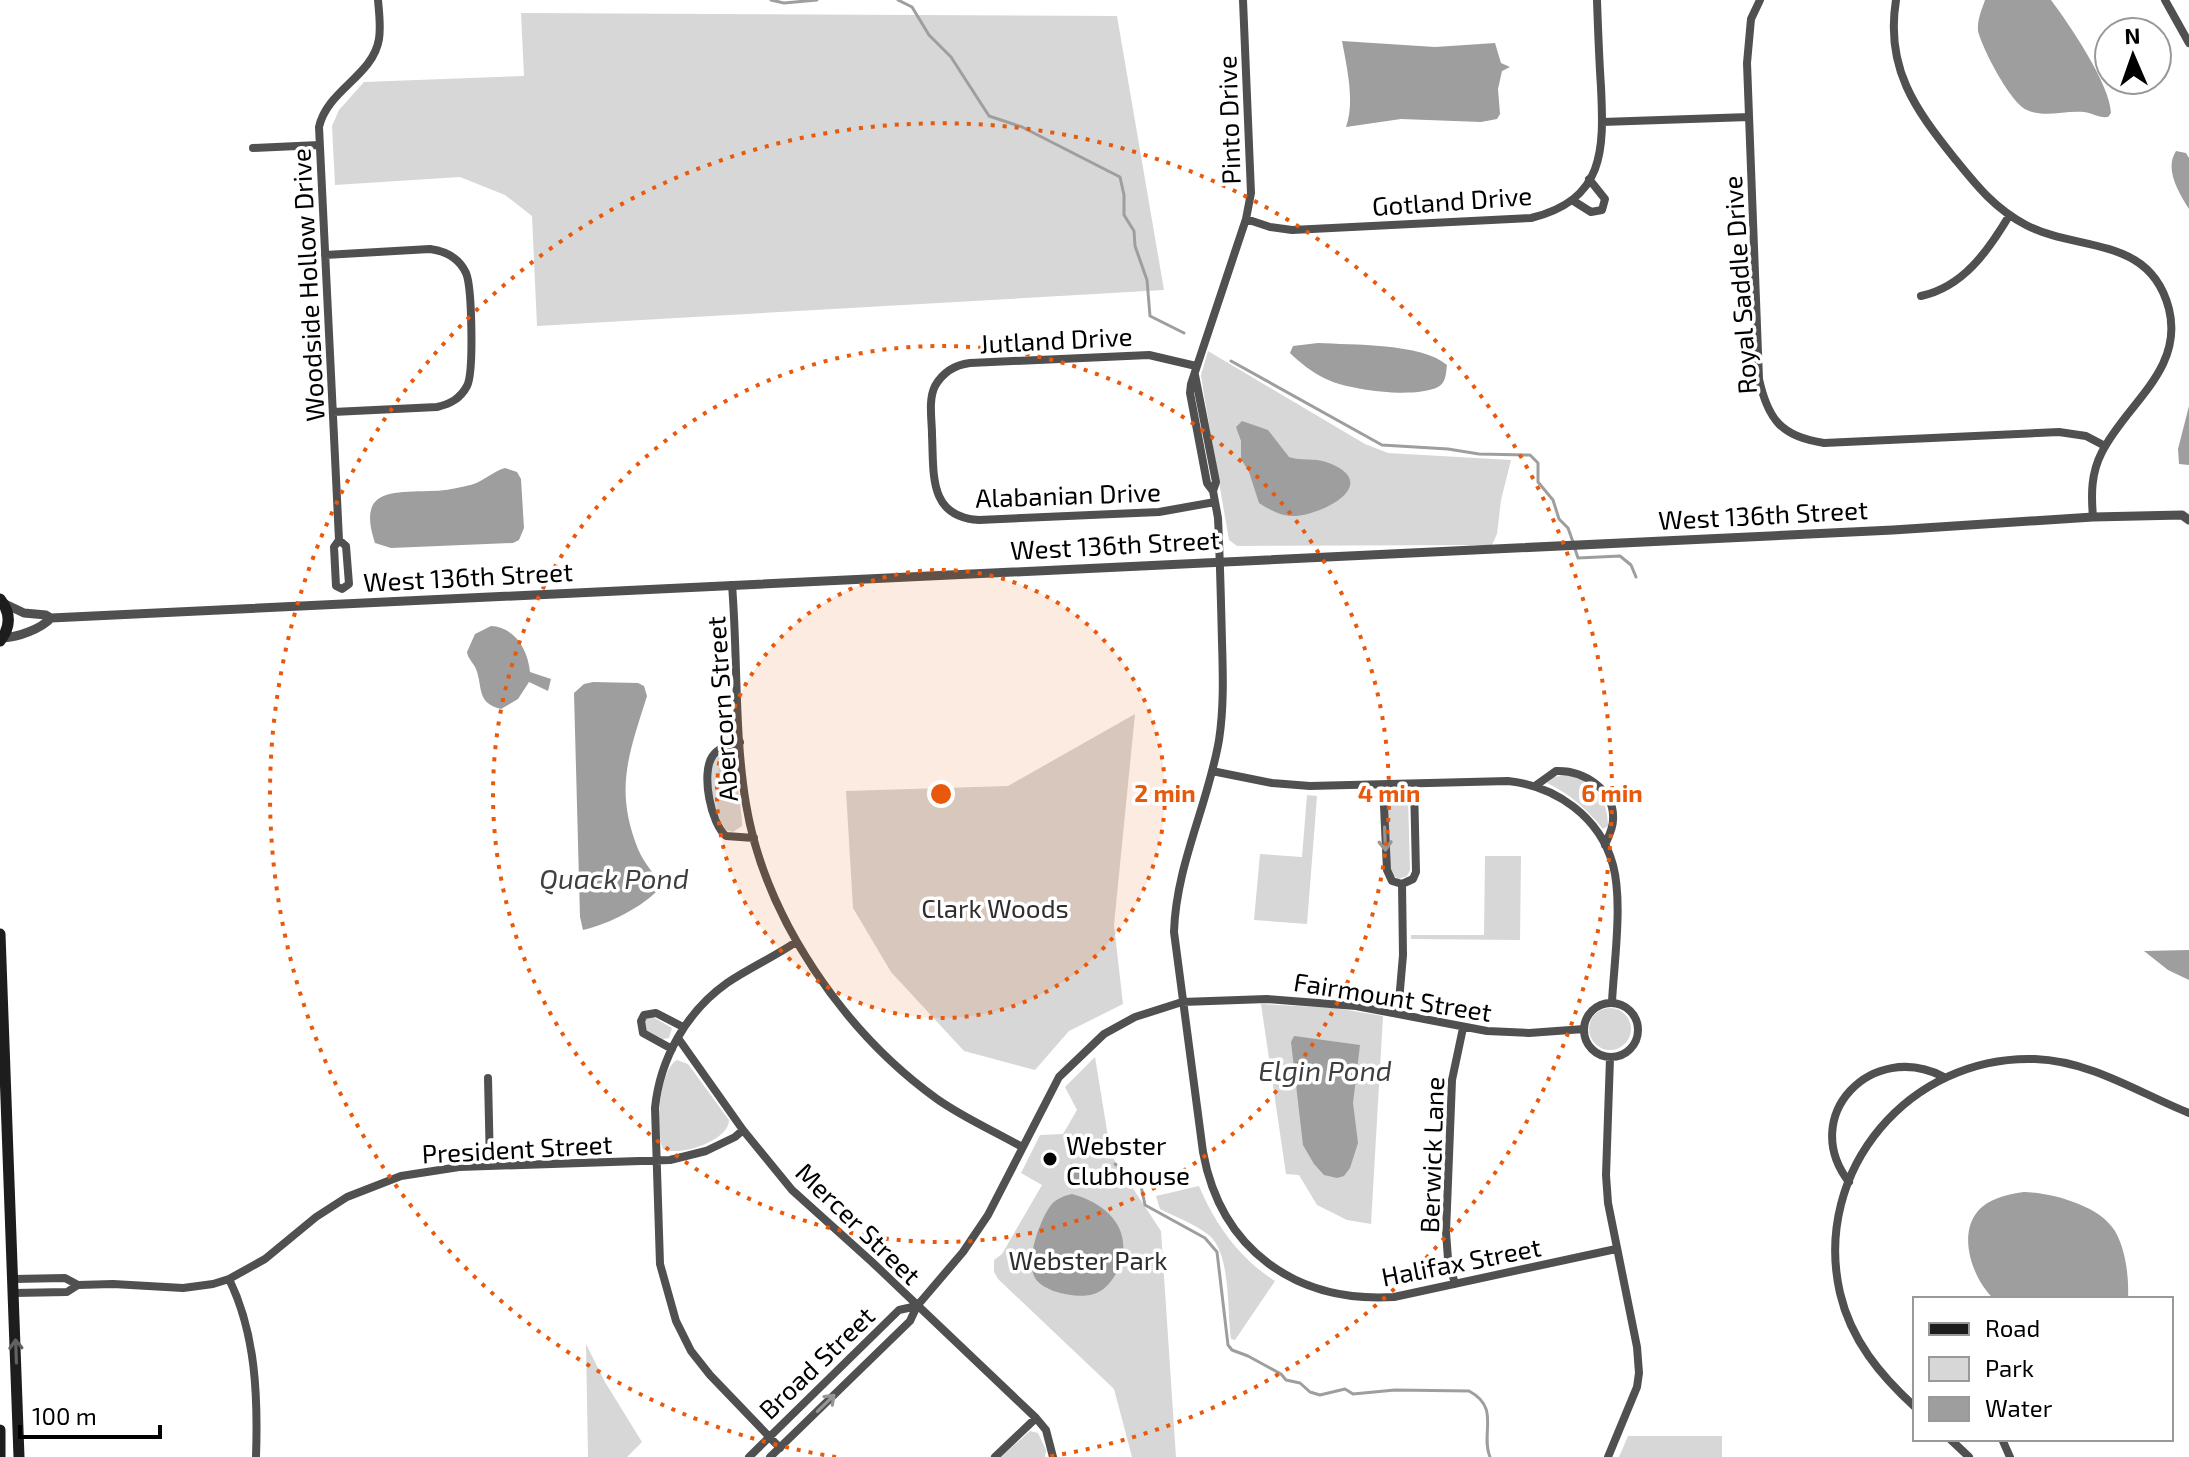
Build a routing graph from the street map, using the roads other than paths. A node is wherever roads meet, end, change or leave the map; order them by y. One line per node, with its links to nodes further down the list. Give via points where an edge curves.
1 (378, 0): 10 (street, Woodside Hollow Drive, via 376,49 328,105)
2 (1243, 0): 15 (street, Pinto Drive, via 1252,180)
3 (1597, 0): 9 (street, Gotland Drive)
4 (1760, 0): 8 (street, Royal Saddle Drive, via 1747,48)
5 (1896, 0): 14 (street, via 1894,43 1909,94 1976,186)
6 (2165, 0): 7 (street)
7 (2189, 43)
8 (1749, 117): 9 (street); 21 (street, Royal Saddle Drive, via 1759,379 1764,401 1780,426 1824,443 2059,432 2086,436)
9 (1602, 122): 12 (street, Gotland Drive, via 1598,163)
10 (319, 145): 11 (street); 16 (street, Woodside Hollow Drive)
11 (253, 148)
12 (1589, 179): 13 (street, Gotland Drive); 13 (street, via 1605,199 1602,210 1591,212)
13 (1572, 200): 15 (street, Gotland Drive, via 1531,218 1292,230)
14 (2009, 216): 17 (street, via 1967,272 1947,288); 21 (street, via 2049,234 2119,251 2149,271 2164,295 2171,329 2163,367)
15 (1246, 219): 18 (street, Pinto Drive)
16 (325, 255): 19 (street, Woodside Hollow Drive); 19 (street, via 430,249 454,258 468,276 473,365 467,386 446,405)
17 (1921, 296)
18 (1196, 370): 20 (street, Jutland Drive, via 1149,355 962,364 947,370 934,388); 22 (street, Pinto Drive, via 1190,393)
19 (333, 412): 28 (street, Woodside Hollow Drive, via 339,540 346,546 349,584 342,589)
20 (933, 442): 22 (street, Alabanian Drive, via 936,491 948,510 961,518 1159,512)
21 (2105, 446): 24 (street, via 2092,482)
22 (1215, 502): 25 (street, Pinto Drive)
23 (2187, 515): 24 (street, West 136th Street)
24 (2093, 517): 25 (street, West 136th Street)
25 (1219, 561): 26 (street, West 136th Street); 32 (street, Pinto Drive, via 1223,686)
26 (732, 585): 28 (street, West 136th Street); 31 (street, Abercorn Street)
27 (1, 600): 29 (street, West 136th Street, via 24,613); 30 (main road, via 9,621)
28 (343, 604): 29 (street, West 136th Street)
29 (51, 618): 30 (street, West 136th Street)
30 (1, 641)
31 (740, 742): 36 (street, Abercorn Street); 36 (street, via 718,750 707,776 721,832)
32 (1212, 771): 34 (street, via 1293,785); 41 (street, Halifax Street, via 1174,913)
33 (1414, 784): 34 (street); 35 (street, via 1495,780); 38 (street, via 1416,872)
34 (1383, 785): 38 (street, one-way to 38, via 1387,870 1392,881)
35 (1535, 786): 37 (street, via 1569,802); 37 (street, via 1556,771 1593,781 1612,807 1613,826)
36 (754, 838): 40 (street, Abercorn Street)
37 (1605, 845): 42 (street, via 1616,883)
38 (1402, 884): 43 (street)
39 (0, 934): 61 (main road)
40 (796, 942): 44 (street, via 725,984); 54 (street, Abercorn Street, via 842,1005 900,1069 950,1107)
41 (1182, 1002): 43 (street, Fairmount Street, via 1306,1000); 54 (street, Fairmount Street, via 1117,1026 1088,1047 1059,1077); 62 (street, Halifax Street, via 1206,1172 1220,1207 1244,1241 1275,1269 1338,1295 1394,1297)
42 (1612, 1002): 46 (street, via 1592,1011); 49 (street, via 1634,1014 1639,1033 1624,1055)
43 (1398, 1013): 45 (street, Fairmount Street)
44 (683, 1027): 47 (street); 48 (street, via 656,1013 641,1021 647,1037)
45 (1463, 1028): 46 (street, Fairmount Street, via 1518,1033); 62 (street, Berwick Lane, via 1452,1080 1446,1232)
46 (1584, 1029): 49 (street, via 1588,1045)
47 (678, 1038): 48 (street); 53 (street, Mercer Street)
48 (672, 1049): 55 (street, via 657,1092)
49 (1610, 1058): 58 (street, via 1606,1175)
50 (1944, 1077): 52 (street, via 1997,1062 2057,1061 2101,1073); 57 (street, via 1887,1119); 57 (street, via 1920,1066 1892,1066 1869,1075 1849,1092 1836,1117 1832,1144 1838,1168)
51 (488, 1078): 56 (street)
52 (2189, 1113)
53 (743, 1130): 55 (street, President Street, via 706,1151); 64 (street, Mercer Street, via 792,1190)
54 (1022, 1147): 64 (street, Broad Street, via 988,1215)
55 (656, 1161): 56 (street, President Street); 68 (street, via 660,1264 676,1321 710,1375)
56 (490, 1166): 59 (street, President Street, via 419,1171 362,1190)
57 (1849, 1182): 65 (street, via 1835,1244 1840,1295 1875,1368)
58 (1616, 1249): 62 (street, Halifax Street); 78 (street, via 1639,1373)
59 (229, 1279): 63 (street, President Street, via 183,1288); 73 (street, via 252,1349)
60 (0, 1280): 61 (street)
61 (14, 1284): 63 (street, President Street, via 65,1278); 63 (street, President Street, via 67,1292); 72 (main road, one-way to 61)
62 (1455, 1284)
63 (78, 1285)
64 (917, 1306): 66 (street, Mercer Street); 68 (street, Broad Street, via 899,1310); 70 (street, Broad Street, one-way to 64, via 910,1321)
65 (1913, 1405)
66 (1036, 1418): 76 (street); 77 (street, via 1046,1430)
67 (0, 1430): 71 (main road)
68 (769, 1436): 70 (street); 74 (street, Broad Street)
69 (1952, 1441): 79 (street)
70 (780, 1448): 75 (street, Broad Street)
71 (0, 1457)
72 (19, 1457)
73 (256, 1457)
74 (749, 1457)
75 (770, 1457)
76 (995, 1457)
77 (1053, 1457)
78 (1608, 1457)
79 (1969, 1457)

